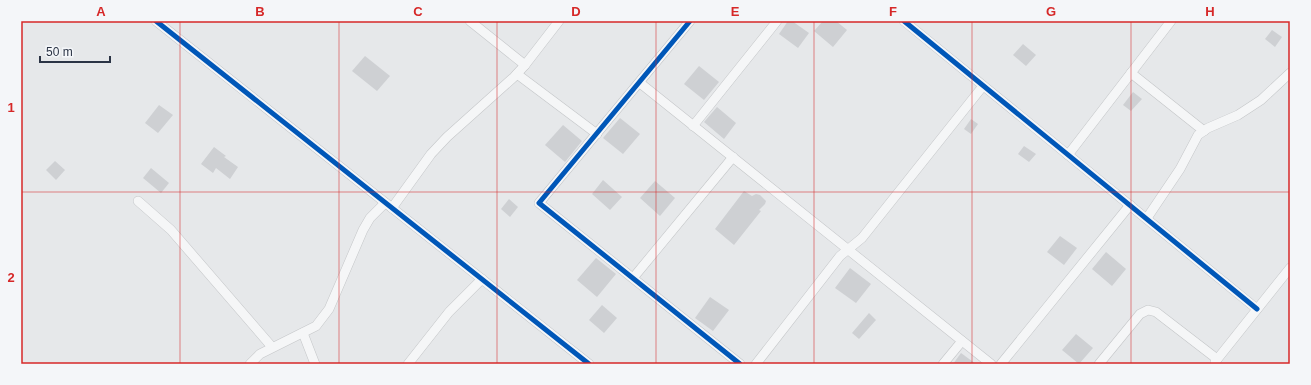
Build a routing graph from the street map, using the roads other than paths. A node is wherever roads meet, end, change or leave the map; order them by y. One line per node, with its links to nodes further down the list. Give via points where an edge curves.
1 (156, 21): 21 (street)
2 (470, 21): 8 (street)
3 (559, 21): 8 (street)
4 (690, 21): 12 (street)
5 (777, 21): 14 (street)
6 (904, 21): 13 (street)
7 (1171, 21): 9 (street)
8 (525, 65): 10 (street)
9 (1131, 73): 15 (street); 17 (street)
10 (517, 74): 16 (street); 21 (street, via 447,137)
11 (1289, 76): 15 (street, via 1261,100 1238,115)
12 (640, 83): 14 (street); 16 (street)
13 (983, 86): 17 (street); 23 (street, via 862,238)
14 (693, 126): 18 (street)
15 (1204, 131): 22 (street, via 1198,136 1180,169)
16 (597, 134): 25 (street, via 539,203)
17 (1068, 155): 20 (street)
18 (733, 157): 23 (street); 25 (street)
19 (138, 201): 30 (street, via 171,230)
20 (1130, 205): 22 (street); 40 (street)
21 (389, 206): 26 (street); 28 (street, via 370,218 329,309 316,326)
22 (1147, 218): 27 (street)
23 (848, 250): 29 (street); 37 (street, via 840,256)
24 (1290, 268): 27 (street)
25 (633, 278): 36 (street)
26 (482, 279): 31 (street, via 449,312); 35 (street)
27 (1258, 309): 32 (street)
28 (303, 333): 30 (street); 34 (street)
29 (962, 341): 38 (street); 39 (street)
30 (272, 347): 33 (street)
31 (413, 362)
32 (1216, 362): 41 (street, via 1156,312 1148,310 1140,314)
33 (250, 364)
34 (315, 364)
35 (589, 364)
36 (740, 364)
37 (756, 364)
38 (943, 364)
39 (990, 364)
40 (1001, 364)
41 (1099, 364)

